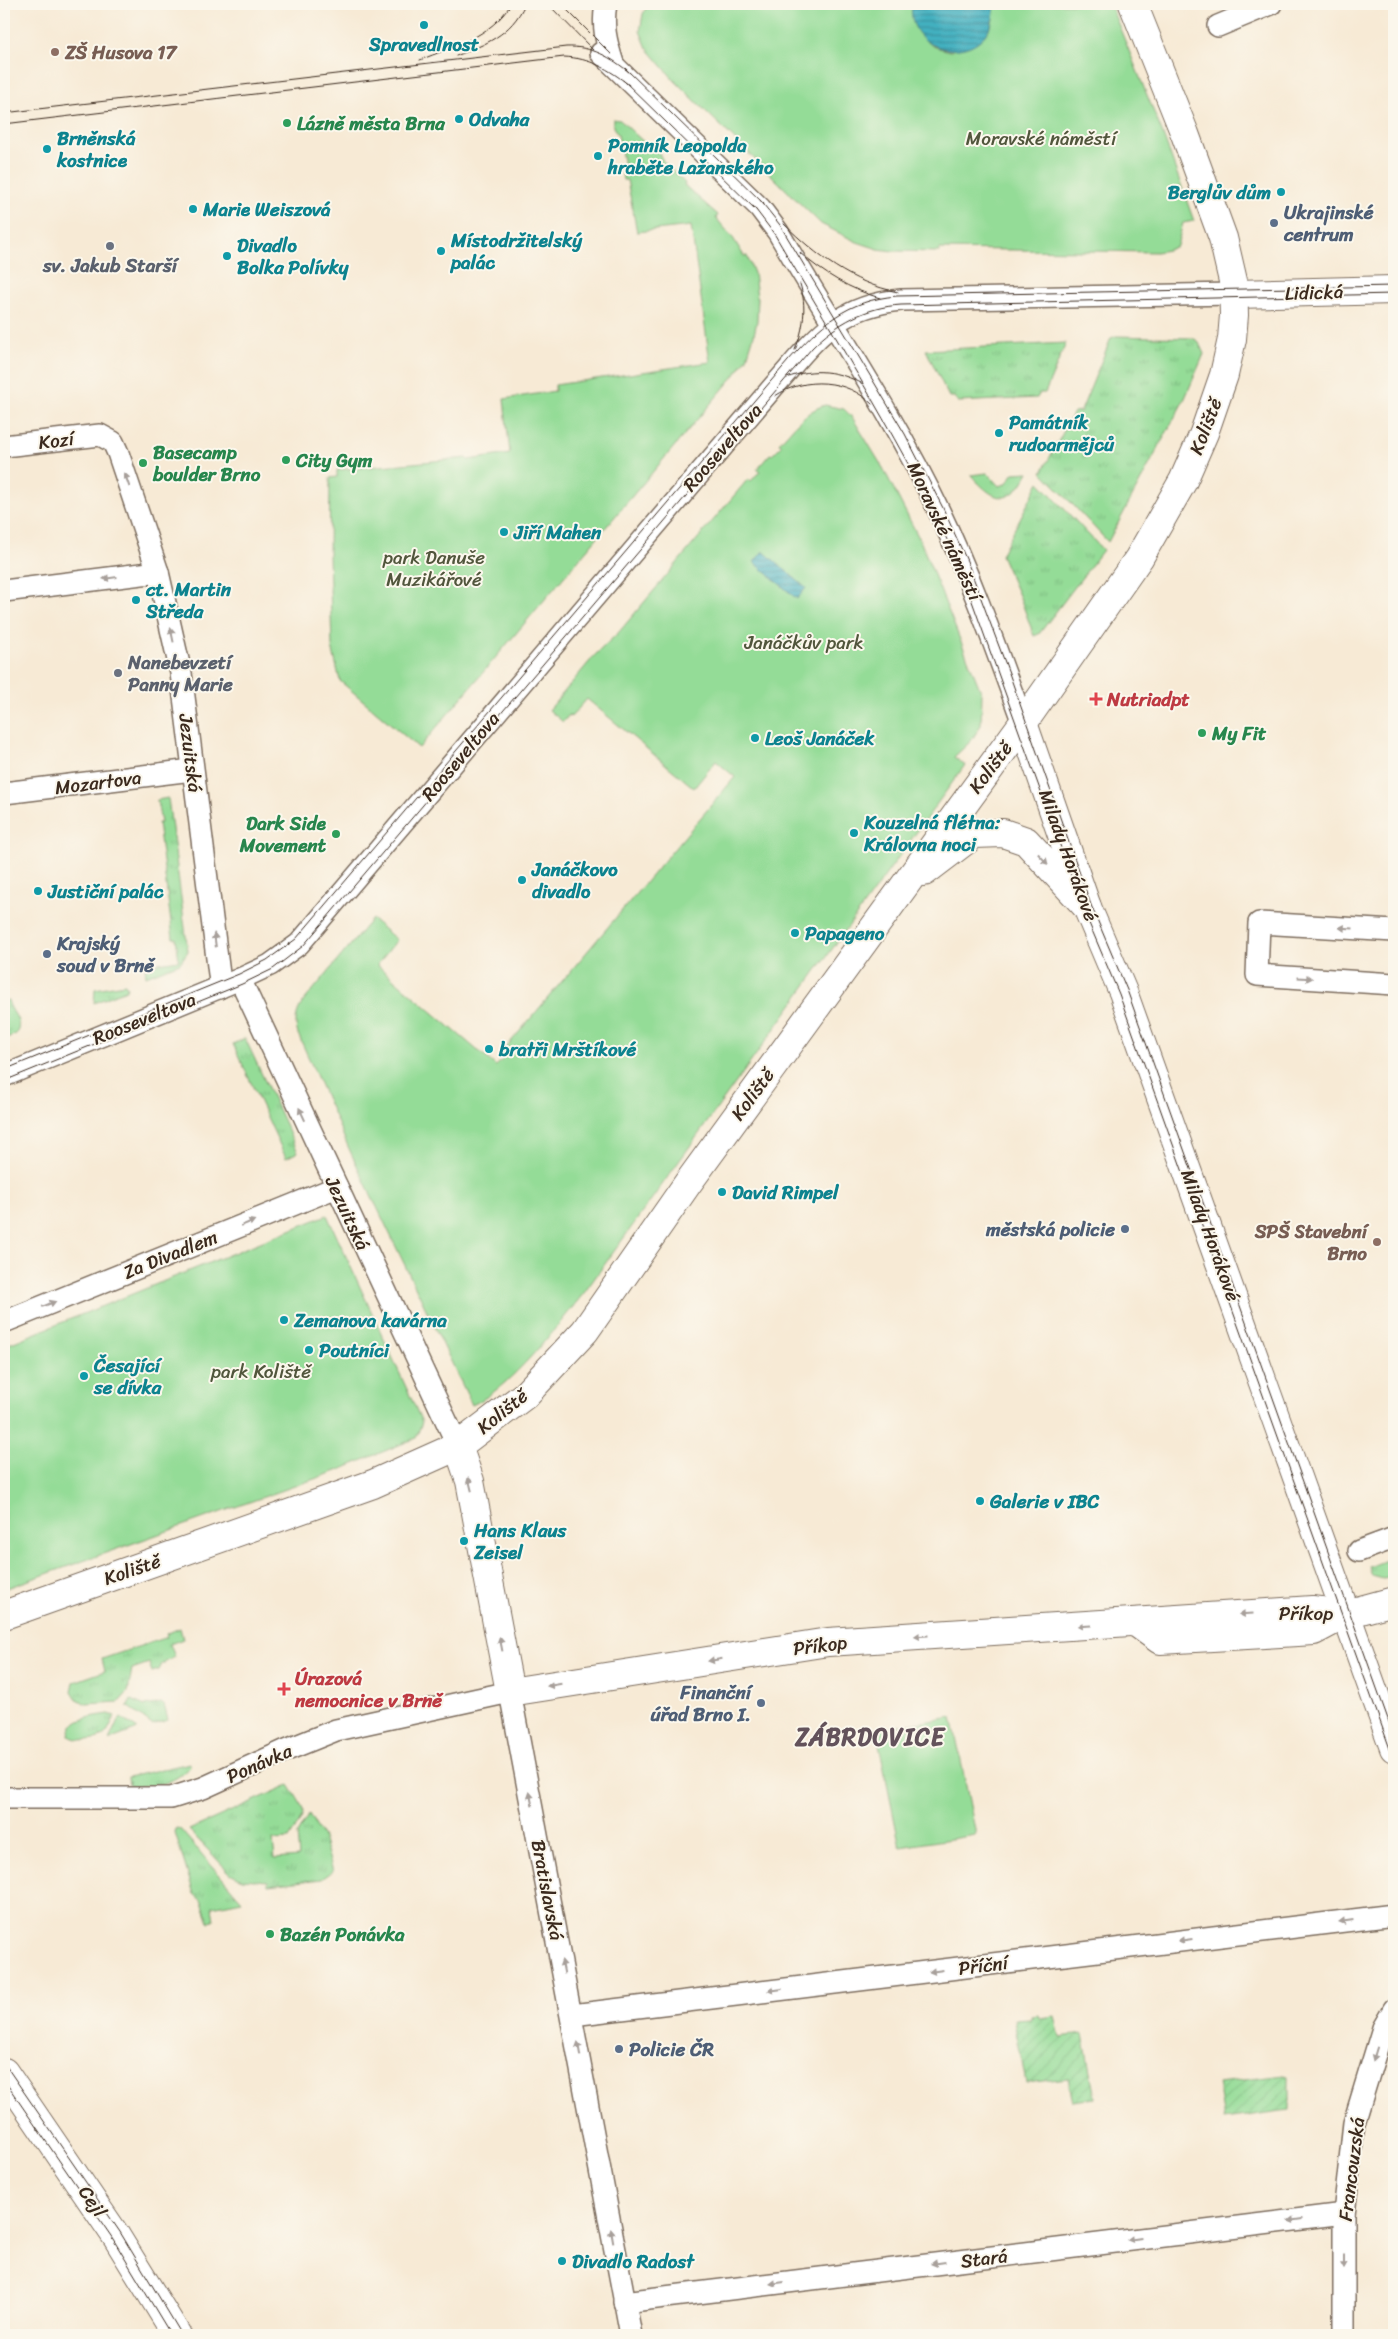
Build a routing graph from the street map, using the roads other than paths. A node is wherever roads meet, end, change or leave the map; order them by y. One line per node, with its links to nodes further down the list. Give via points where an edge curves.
1 (606, 4): 7 (street, Moravské náměstí, via 607,58 768,216)
2 (1133, 4): 6 (street, via 1223,238)
3 (1271, 4): 4 (street)
4 (1218, 26)
5 (1394, 290): 6 (street, Lidická)
6 (1234, 294): 7 (street, via 901,300 863,308); 12 (street, Koliště, via 1234,326 1224,375 1204,433 1182,481 1139,558)
7 (833, 324): 12 (street, Moravské náměstí, via 901,436 939,511 963,563); 18 (street, Rooseveltova, via 817,337 774,386 314,928 283,957)
8 (108, 438): 9 (street, Kozí, via 83,436); 10 (street, Jezuitská, one-way to 8, via 118,453)
9 (4, 446)
10 (158, 572): 11 (street, one-way to 11); 13 (street, Jezuitská, one-way to 10, via 181,673)
11 (4, 591)
12 (1023, 723): 15 (street, Koliště); 16 (street, Milady Horákové)
13 (192, 770): 14 (street, Mozartova); 20 (street, Jezuitská, one-way to 13)
14 (4, 793)
15 (902, 888): 16 (street, one-way to 16, via 974,834 1003,833 1026,841); 24 (street, Koliště, via 585,1331 525,1395)
16 (1087, 907): 28 (street, Milady Horákové, via 1123,992)
17 (1394, 931): 19 (street, one-way to 19, via 1259,923 1257,975)
18 (240, 979): 20 (street, Rooseveltova); 22 (street, Jezuitská, one-way to 18)
19 (1394, 984)
20 (219, 988): 21 (street, Rooseveltova)
21 (4, 1076)
22 (336, 1187): 23 (street, Za Divadlem, one-way to 22); 24 (street, Jezuitská)
23 (4, 1322)
24 (458, 1446): 29 (street, Koliště, via 373,1484); 30 (street, Bratislavská, one-way to 24, via 470,1482)
25 (1394, 1538): 26 (street)
26 (1359, 1551)
27 (1394, 1601): 28 (street)
28 (1346, 1614): 30 (street, Příkop, one-way to 30, via 1312,1610 828,1642); 31 (street, Milady Horákové)
29 (4, 1615)
30 (510, 1692): 32 (street, Ponávka, via 336,1730 204,1788 171,1798); 35 (street, Bratislavská, one-way to 30)
31 (1394, 1748)
32 (4, 1798)
33 (1394, 1915): 35 (street, Příční, one-way to 35)
34 (1394, 2009): 37 (street, Francouzská, one-way to 37, via 1383,2028 1354,2123)
35 (572, 2015): 38 (street, Bratislavská, one-way to 35)
36 (4, 2072): 39 (street, Cejl, via 116,2236)
37 (1344, 2214): 38 (street, Stará, one-way to 38); 41 (street, Francouzská, one-way to 41)
38 (624, 2302): 40 (street, Bratislavská)
39 (177, 2335)
40 (631, 2335)
41 (1344, 2335)

